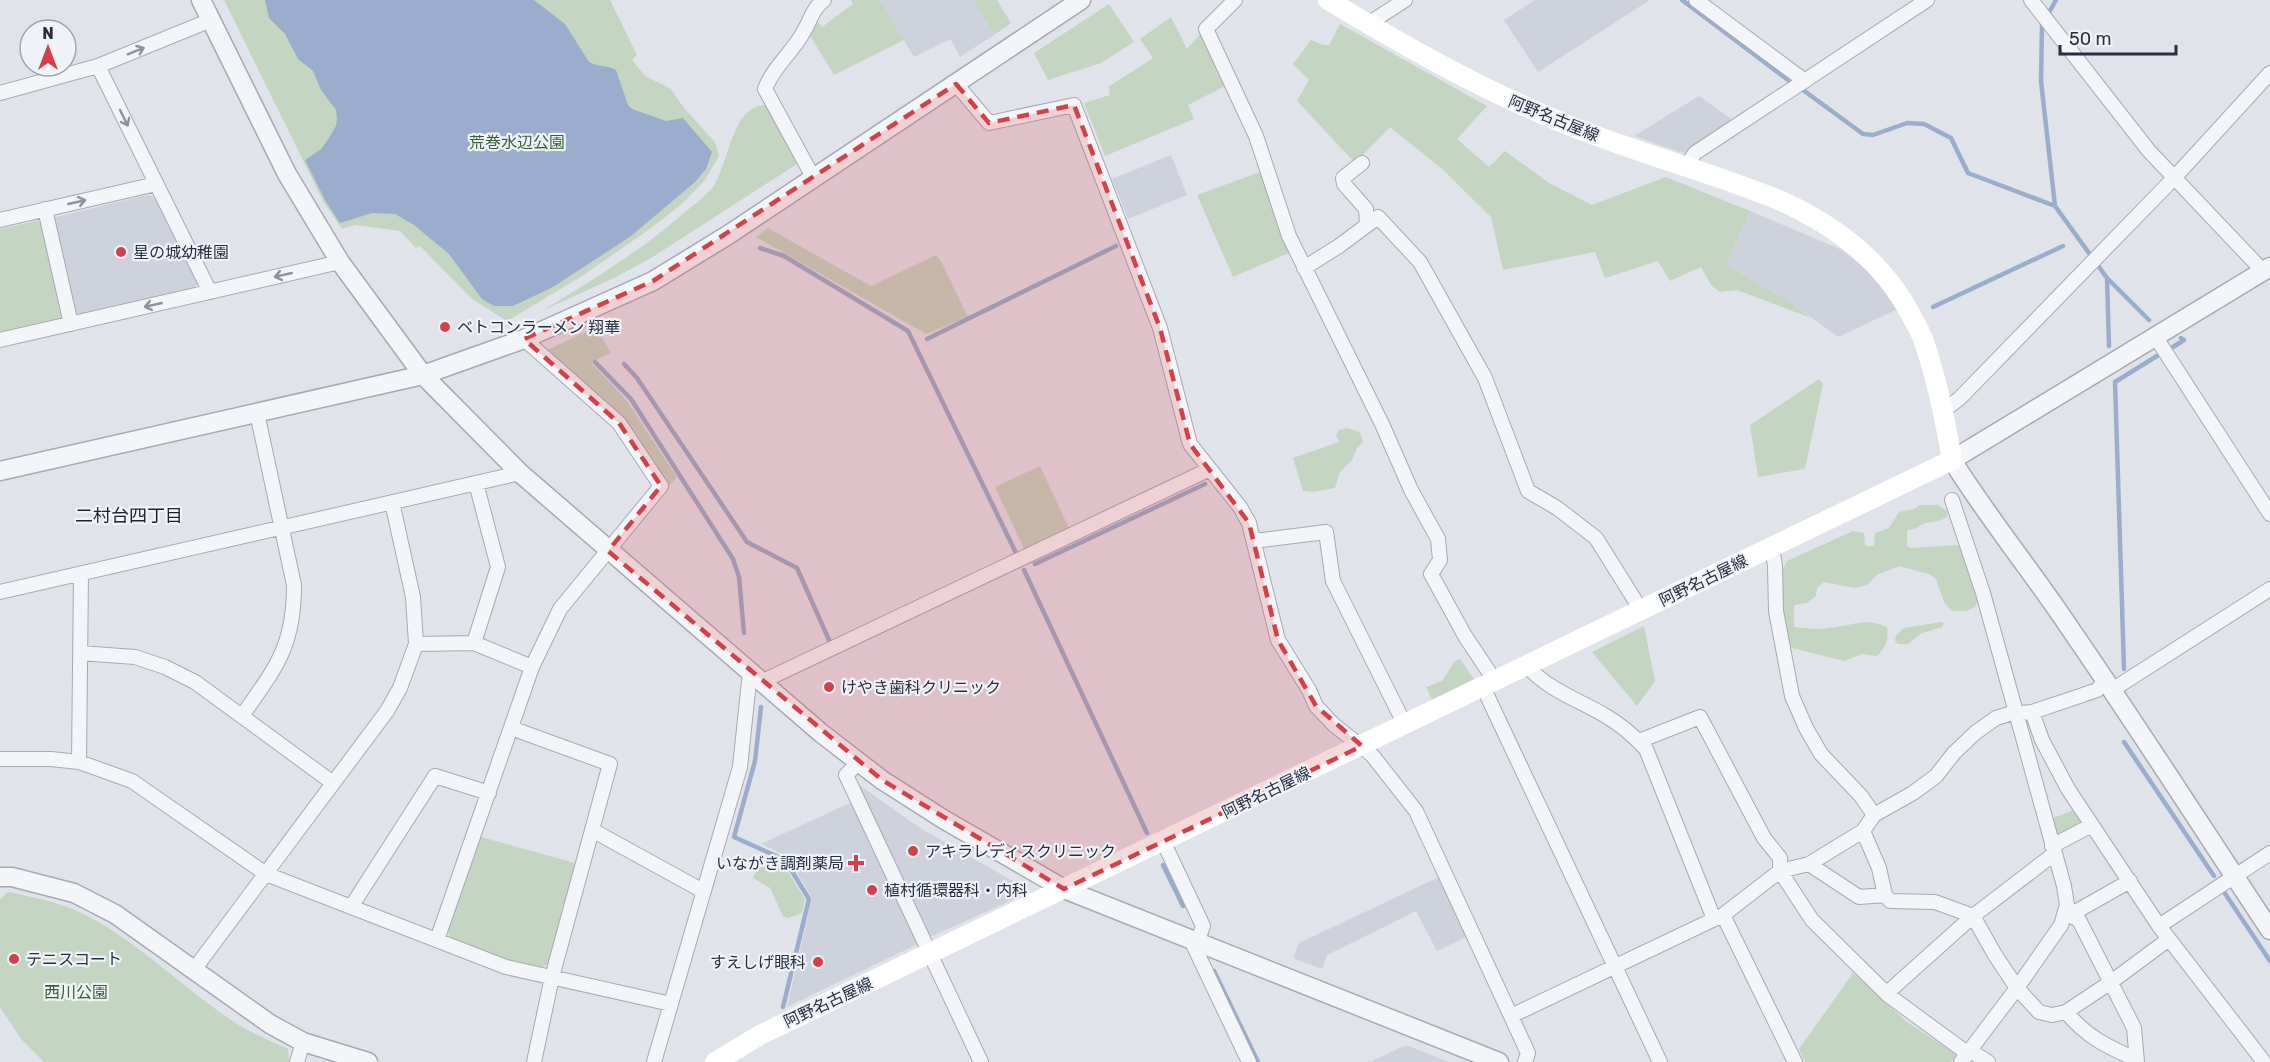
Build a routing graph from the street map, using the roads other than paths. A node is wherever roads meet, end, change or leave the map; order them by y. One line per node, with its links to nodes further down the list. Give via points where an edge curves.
1 (201, 0): 10 (street)
2 (824, 0): 19 (street, via 816,5 792,51 770,76 765,89)
3 (1081, 0): 15 (street)
4 (1235, 0): 26 (street, via 1206,29 1256,136 1289,236)
5 (1329, 0): 11 (main road, 阿野名古屋線)
6 (1405, 0): 11 (street)
7 (1696, 0): 14 (street)
8 (2031, 0): 20 (street)
9 (1925, 1): 14 (street)
10 (211, 20): 12 (street, one-way to 10); 25 (street, via 288,174)
11 (1368, 24): 18 (main road, 阿野名古屋線, via 1507,99 1569,126)
12 (98, 66): 16 (street); 21 (street, one-way to 21)
13 (2270, 73): 20 (street)
14 (1804, 81): 18 (street, via 1695,153)
15 (956, 84): 19 (street); 37 (street, via 989,123 1074,105 1160,328 1190,444)
16 (0, 93)
17 (1362, 164): 24 (street, via 1342,178 1366,209)
18 (1685, 167): 34 (main road, 阿野名古屋線, via 1802,210 1859,248 1903,300 1923,338)
19 (813, 177): 31 (street, via 728,236 653,281)
20 (2174, 178): 27 (street); 34 (street)
21 (156, 183): 22 (street, one-way to 21); 28 (street)
22 (45, 210): 23 (street); 29 (street)
23 (0, 220)
24 (1367, 224): 26 (street); 51 (street, via 1378,217 1420,262 1485,378 1528,492 1596,538)
25 (340, 262): 28 (street, one-way to 28); 33 (street)
26 (1304, 268): 58 (street, via 1438,539 1440,560 1431,574)
27 (2266, 269): 30 (street)
28 (210, 292): 29 (street, one-way to 29)
29 (71, 324): 32 (street)
30 (2155, 336): 36 (street); 43 (street)
31 (524, 339): 33 (street); 47 (street, via 619,423 661,486)
32 (0, 340)
33 (423, 375): 35 (street); 39 (street)
34 (1943, 411): 36 (main road, 阿野名古屋線)
35 (257, 413): 38 (street); 44 (street)
36 (1952, 460): 46 (main road, 阿野名古屋線); 59 (street)
37 (1210, 469): 45 (street, via 1240,507); 57 (street)
38 (0, 471)
39 (520, 473): 40 (street); 47 (street)
40 (476, 483): 42 (street); 52 (street, via 498,567)
41 (1952, 500): 61 (street)
42 (392, 502): 44 (street); 53 (street, via 413,597)
43 (2270, 514)
44 (282, 528): 48 (street); 62 (street, via 294,585 291,629 275,669)
45 (1254, 541): 63 (street, via 1326,532 1333,580); 66 (street, via 1278,640 1316,706)
46 (1772, 546): 51 (main road, 阿野名古屋線); 72 (street, via 1776,611 1792,696 1821,754)
47 (608, 551): 56 (street, via 560,609); 57 (street)
48 (81, 574): 50 (street); 54 (street)
49 (2270, 589): 59 (street)
50 (0, 592)
51 (1641, 610): 55 (main road, 阿野名古屋線)
52 (474, 643): 53 (street); 56 (street)
53 (416, 644): 70 (street, via 387,711)
54 (80, 652): 62 (street, via 135,657 165,667 195,682); 68 (street)
55 (1527, 666): 58 (main road, 阿野名古屋線); 65 (street, via 1546,685 1608,717)
56 (532, 667): 64 (street)
57 (755, 677): 69 (street); 86 (street, via 740,767)
58 (1489, 684): 63 (main road, 阿野名古屋線); 98 (street)
59 (2109, 686): 60 (street); 83 (street)
60 (2032, 712): 61 (street); 73 (street, via 2057,770)
61 (2017, 714): 72 (street, via 1996,718 1954,753 1936,776); 77 (street)
62 (242, 716): 70 (street)
63 (1405, 725): 66 (main road, 阿野名古屋線)
64 (511, 728): 71 (street); 74 (street, via 610,764)
65 (1639, 741): 80 (street, via 1700,717 1764,838 1780,858); 91 (street, via 1646,748)
66 (1362, 746): 76 (main road, 阿野名古屋線); 106 (street, via 1416,811)
67 (0, 759): 68 (street)
68 (79, 762): 81 (street, via 132,781)
69 (859, 762): 85 (street, via 943,819); 97 (street, via 846,775)
70 (333, 783): 81 (street)
71 (489, 793): 88 (street, via 435,776); 96 (street)
72 (1874, 815): 75 (street)
73 (2092, 825): 77 (street); 84 (street)
74 (592, 830): 86 (street); 100 (street)
75 (1863, 831): 79 (street); 87 (street, via 1880,868)
76 (1163, 841): 85 (main road, 阿野名古屋線); 94 (street, via 1203,926)
77 (2053, 850): 89 (street, via 2064,886); 90 (street)
78 (2270, 853): 83 (street)
79 (1809, 864): 80 (street); 87 (street, via 1859,897)
80 (1780, 871): 91 (street); 103 (street, via 1812,920)
81 (266, 874): 88 (street); 99 (street)
82 (0, 877): 99 (street, via 74,893 115,914)
83 (2234, 877): 92 (street); 93 (street)
84 (2130, 881): 89 (street, via 2078,911); 92 (street)
85 (1064, 888): 94 (street); 97 (main road, 阿野名古屋線)
86 (703, 891): 104 (street)
87 (1885, 895): 90 (street, via 1890,901 1935,902)
88 (351, 907): 96 (street)
89 (2065, 913): 101 (street, via 2079,920); 102 (street, via 2061,925)
90 (1973, 916): 102 (street); 103 (street)
91 (1719, 917): 98 (street); 120 (street)
92 (2159, 926): 95 (street)
93 (2270, 930)
94 (1194, 939): 116 (street); 117 (street)
95 (2169, 939): 101 (street); 122 (street)
96 (437, 940): 100 (street, via 506,967)
97 (930, 954): 114 (main road, 阿野名古屋線, via 760,1035); 115 (street)
98 (1615, 966): 106 (street); 119 (street)
99 (193, 971): 107 (street)
100 (552, 977): 104 (street); 112 (street)
101 (2111, 982): 105 (street); 109 (street, via 2134,1028)
102 (2017, 988): 105 (street, via 2039,1012); 108 (street)
103 (1887, 993): 108 (street)
104 (671, 1004): 113 (street)
105 (2066, 1012): 109 (street, via 2080,1029 2101,1044)
106 (1511, 1016): 118 (street, via 1528,1053)
107 (303, 1042): 110 (street); 111 (street)
108 (1966, 1055): 121 (street)
109 (2136, 1060)
110 (297, 1062)
111 (368, 1062)
112 (534, 1062)
113 (654, 1062)
114 (715, 1062)
115 (981, 1062)
116 (1249, 1062)
117 (1499, 1062)
118 (1526, 1062)
119 (1660, 1062)
120 (1795, 1062)
121 (1988, 1062)
122 (2264, 1062)

